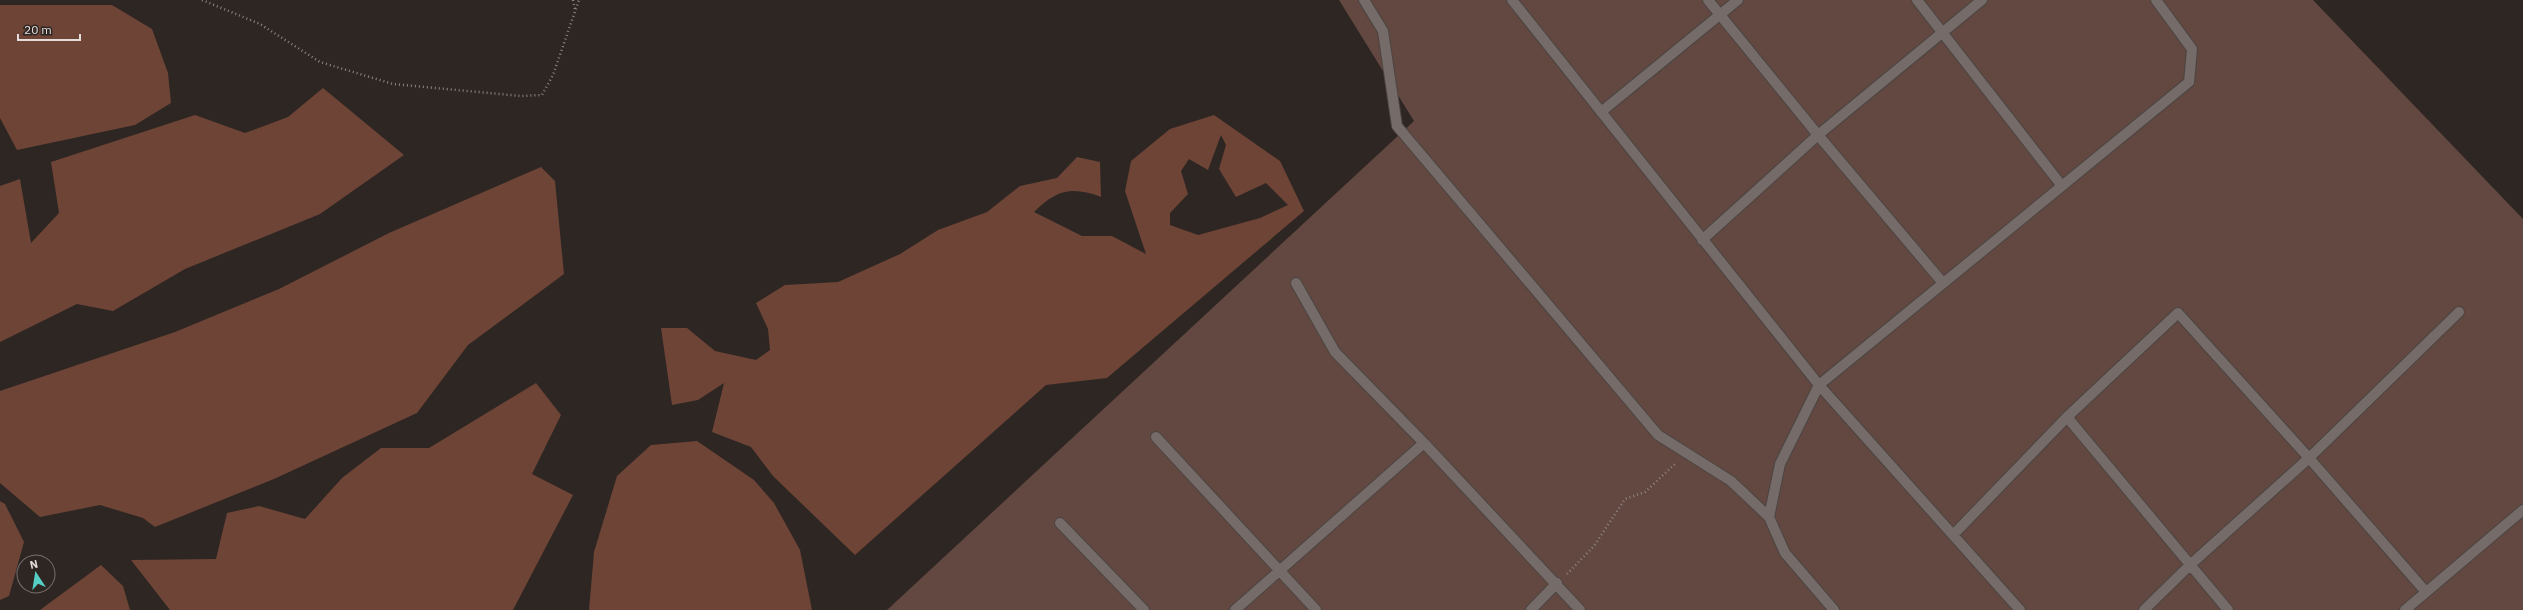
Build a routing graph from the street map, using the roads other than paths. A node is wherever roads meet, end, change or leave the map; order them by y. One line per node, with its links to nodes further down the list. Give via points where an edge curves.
1 (1364, 0): 23 (lane, via 1383,31 1397,126 1658,435 1731,481)
2 (1512, 0): 10 (lane)
3 (1708, 0): 8 (lane)
4 (1738, 0): 8 (lane)
5 (1917, 0): 9 (lane)
6 (1982, 0): 9 (lane)
7 (2156, 0): 12 (lane, via 2192,49 2189,82)
8 (1720, 14): 10 (lane); 11 (lane)
9 (1943, 31): 11 (lane); 12 (lane)
10 (1601, 112): 13 (lane)
11 (1818, 135): 13 (lane); 15 (lane)
12 (2062, 186): 15 (lane)
13 (1702, 240): 17 (lane)
14 (1296, 283): 20 (lane, via 1336,352)
15 (1943, 283): 17 (lane)
16 (2459, 312): 21 (lane)
17 (1819, 385): 23 (lane, via 1780,464); 25 (lane)
18 (2067, 417): 21 (lane, via 2178,313); 25 (lane); 26 (lane)
19 (1156, 437): 27 (lane)
20 (1424, 443): 27 (lane); 28 (lane)
21 (2309, 458): 26 (lane); 29 (lane)
22 (2523, 510): 29 (lane)
23 (1769, 517): 35 (lane, via 1785,553)
24 (1060, 523): 30 (lane)
25 (1954, 534): 36 (lane)
26 (2190, 565): 37 (lane); 38 (lane)
27 (1278, 572): 31 (lane); 32 (lane)
28 (1557, 584): 33 (lane); 34 (lane)
29 (2426, 592): 39 (lane)
30 (1144, 610)
31 (1235, 610)
32 (1316, 610)
33 (1531, 610)
34 (1580, 610)
35 (1834, 610)
36 (2020, 610)
37 (2144, 610)
38 (2228, 610)
39 (2404, 610)

